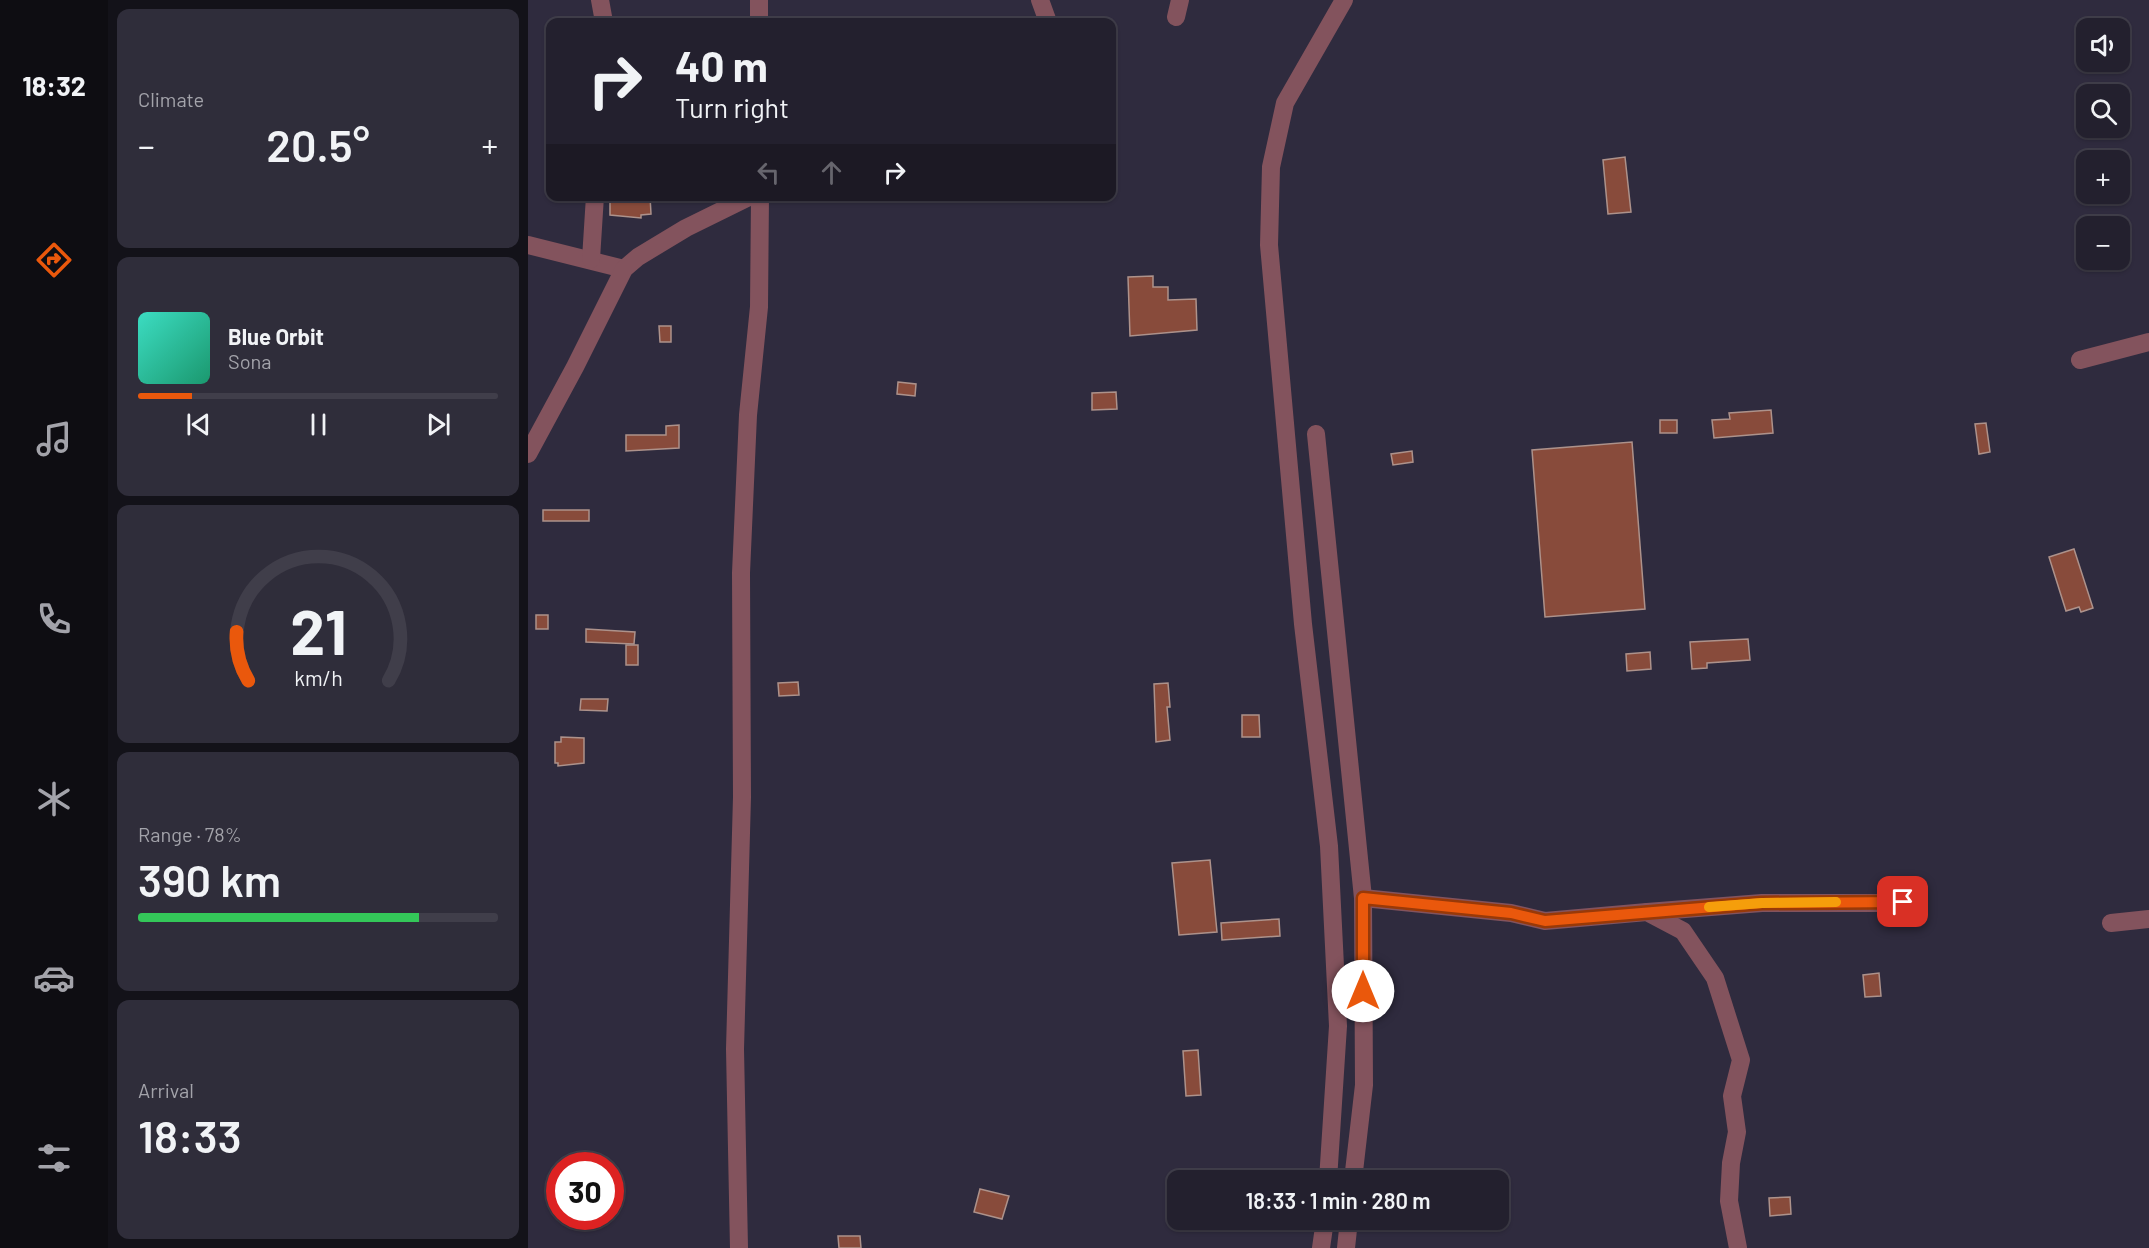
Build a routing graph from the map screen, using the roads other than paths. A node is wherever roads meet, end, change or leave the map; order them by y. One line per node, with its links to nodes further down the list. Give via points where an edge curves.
1 (600, 0): 5 (street)
2 (759, 0): 6 (street)
3 (1040, 0): 7 (street)
4 (1344, 0): 23 (street, via 1285,103 1271,167 1269,245 1302,613 1329,846 1338,1026)
5 (603, 18)
6 (759, 18)
7 (1047, 18)
8 (594, 201): 12 (street)
9 (740, 201): 13 (street, via 686,228)
10 (760, 201): 27 (street, via 759,307 748,415 741,573 742,797 735,1049)
11 (528, 245): 12 (street)
12 (591, 260): 13 (street)
13 (624, 269): 17 (street)
14 (2149, 342): 15 (street)
15 (2080, 360)
16 (1316, 434): 18 (street)
17 (531, 443)
18 (1363, 898): 20 (street, via 1511,913 1545,921); 24 (street, via 1364,1085)
19 (1915, 903): 20 (street, via 1762,903)
20 (1647, 912): 30 (street, via 1683,932 1715,978 1741,1060 1732,1096 1737,1132 1730,1191)
21 (2149, 919): 22 (street)
22 (2111, 923)
23 (1329, 1170)
24 (1354, 1170)
25 (1323, 1230): 28 (street)
26 (1348, 1230): 29 (street)
27 (739, 1248)
28 (1321, 1248)
29 (1346, 1248)
30 (1737, 1248)

